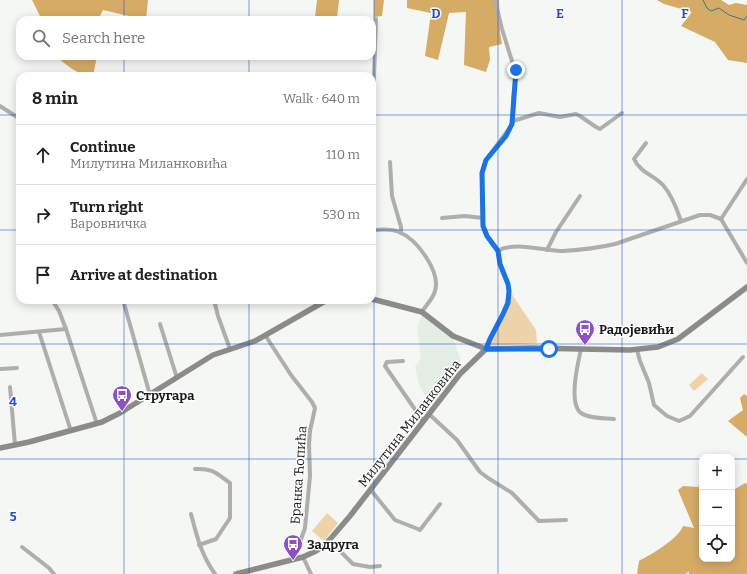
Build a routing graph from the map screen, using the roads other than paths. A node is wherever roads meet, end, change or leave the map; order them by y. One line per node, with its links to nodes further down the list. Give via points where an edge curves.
1 (495, 0): 7 (street, via 516,72)
2 (374, 60): 3 (street)
3 (374, 72)
4 (0, 106): 6 (street)
5 (622, 113): 7 (street, via 600,128 576,114 560,117 539,113)
6 (16, 116)
7 (513, 120): 13 (street, via 510,130 483,167)
8 (646, 143): 15 (street, via 634,159 637,167 664,186 674,202)
9 (390, 162): 17 (street, via 392,196)
10 (747, 179): 14 (street)
11 (580, 196): 18 (street)
12 (442, 218): 13 (street)
13 (483, 218): 19 (street, via 486,233)
14 (722, 219): 15 (street, via 704,215); 20 (street)
15 (681, 222): 18 (street, via 601,247)
16 (376, 230): 17 (street, via 389,229)
17 (401, 233): 27 (street, via 419,247 436,278 434,294)
18 (547, 250): 19 (street, via 510,247)
19 (498, 251): 34 (street, via 509,296)
20 (747, 263)
21 (747, 287): 36 (main road, via 678,339 658,347)
22 (376, 299): 27 (main road)
23 (55, 304): 29 (street)
24 (124, 304): 43 (street)
25 (215, 304): 33 (street)
26 (320, 304): 32 (main road)
27 (422, 312): 34 (main road, via 450,334)
28 (160, 324): 41 (street)
29 (66, 329): 30 (street); 47 (street)
30 (39, 332): 31 (street); 48 (street)
31 (0, 335)
32 (265, 335): 33 (main road); 60 (street, Бранка Ћопића, via 315,408 310,431 310,476 305,528)
33 (230, 349): 41 (main road, via 211,356)
34 (486, 349): 35 (main road); 44 (main road, Милутина Миланковића, via 464,368)
35 (581, 349): 36 (main road); 45 (street, via 574,384 577,409 591,416)
36 (637, 350): 37 (street, via 650,383 654,405 670,418 679,421 690,416)
37 (743, 357)
38 (403, 361): 46 (street, via 388,362 385,366)
39 (17, 368): 40 (street)
40 (0, 369)
41 (177, 378): 43 (main road)
42 (10, 387): 49 (street)
43 (150, 394): 47 (main road)
44 (428, 414): 46 (main road, Милутина Миланковића); 55 (street, via 457,440 480,472 512,493 539,521)
45 (614, 419)
46 (423, 421): 52 (main road, Милутина Миланковића)
47 (98, 424): 48 (main road)
48 (71, 431): 49 (main road)
49 (15, 445): 50 (main road)
50 (0, 448)
51 (195, 469): 57 (street, via 214,471 230,483 230,518 216,540)
52 (370, 489): 53 (street, via 395,520 420,530); 56 (main road, Милутина Миланковића)
53 (440, 504)
54 (191, 514): 57 (street)
55 (566, 520)
56 (328, 542): 59 (main road, Милутина Миланковића); 61 (street, via 353,564)
57 (199, 545): 63 (street)
58 (22, 546): 62 (street)
59 (303, 557): 60 (main road, Милутина Миланковића); 65 (street)
60 (294, 559): 64 (main road, Милутина Миланковића)
61 (380, 566)
62 (54, 574)
63 (215, 574)
64 (236, 574)
65 (311, 574)

